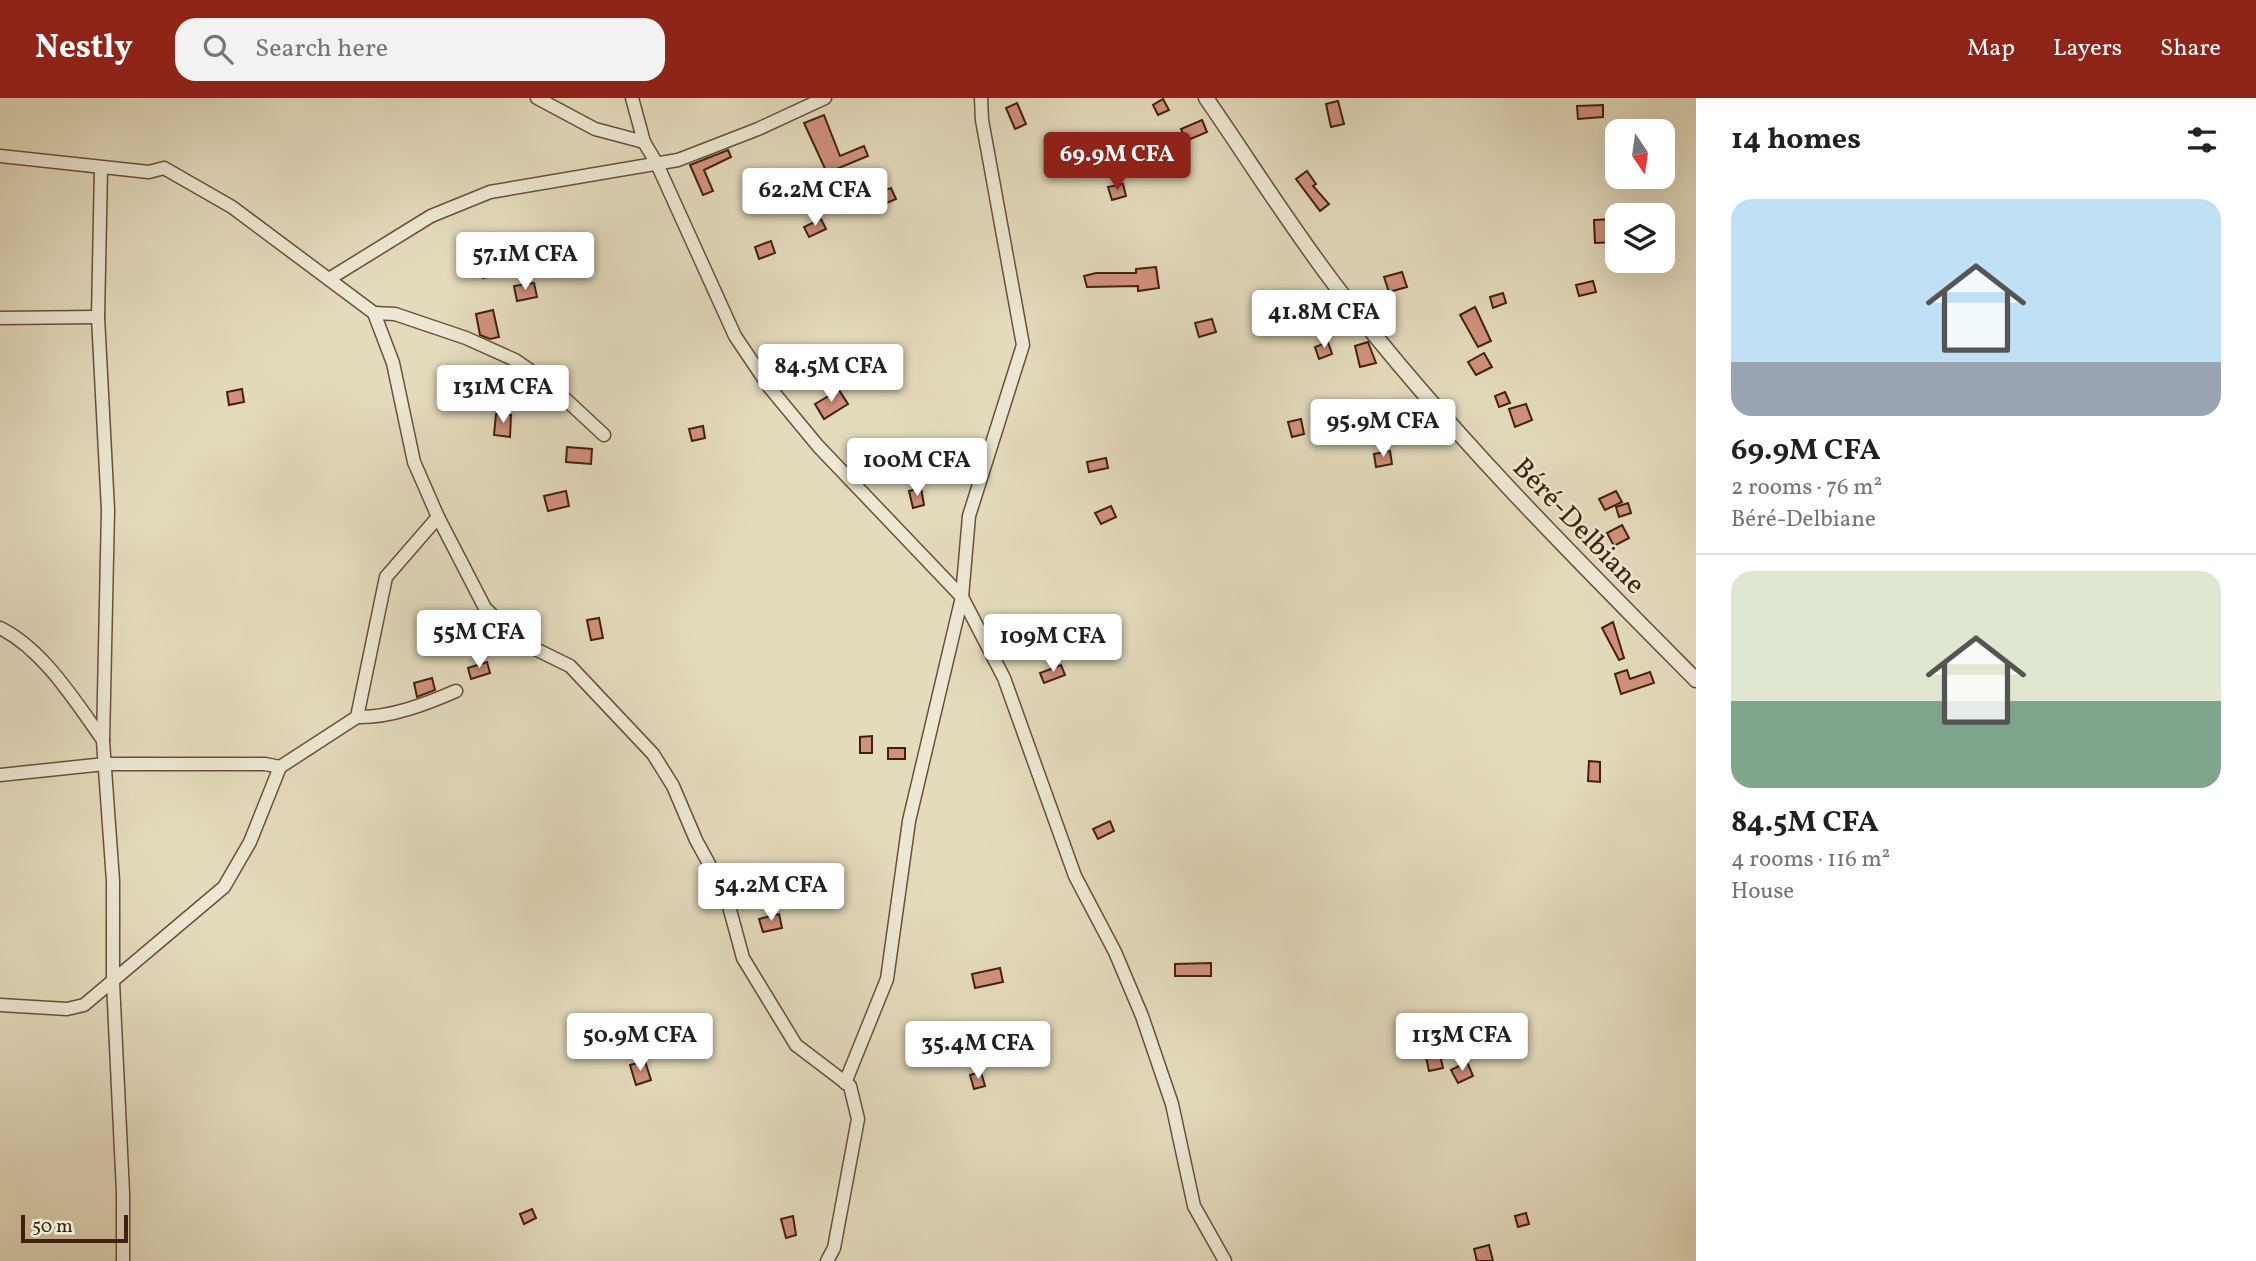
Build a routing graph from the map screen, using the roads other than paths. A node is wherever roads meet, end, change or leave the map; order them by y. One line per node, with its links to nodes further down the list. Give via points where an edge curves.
1 (537, 98): 6 (street, via 595,129)
2 (632, 98): 6 (street)
3 (825, 98): 8 (street, via 758,129)
4 (981, 98): 16 (street, via 1023,345 969,516)
5 (1206, 98): 18 (street, Béré-Delbiane, via 1341,293 1440,412)
6 (644, 142): 8 (street)
7 (0, 156): 9 (street)
8 (657, 164): 10 (street, via 490,192 431,216); 16 (street, via 735,336 770,388 818,446)
9 (101, 167): 10 (street, via 149,172 164,168 232,207); 12 (street)
10 (329, 279): 11 (street)
11 (374, 313): 14 (street, via 395,314 515,360 548,383); 15 (street, via 393,363 414,462)
12 (98, 317): 13 (street); 21 (street, via 108,510)
13 (0, 318)
14 (604, 435)
15 (438, 517): 20 (street, via 386,577); 27 (street, via 485,608 519,641 570,666 653,754 726,895 743,958 796,1045)
16 (962, 597): 27 (street, via 909,821 887,979); 30 (street, via 1004,678 1075,876 1142,1016 1172,1104 1194,1206)
17 (0, 628): 21 (street, via 29,646)
18 (1696, 680)
19 (456, 691): 20 (street, via 428,703)
20 (357, 717): 23 (street)
21 (103, 741): 22 (street)
22 (105, 764): 23 (street); 24 (street); 25 (street, via 113,881)
23 (280, 767): 25 (street, via 250,842 224,887)
24 (0, 775)
25 (113, 982): 26 (street, via 76,1008); 28 (street)
26 (0, 1005)
27 (845, 1083): 29 (street, via 850,1086 858,1119 834,1248)
28 (123, 1261)
29 (827, 1261)
30 (1225, 1261)

